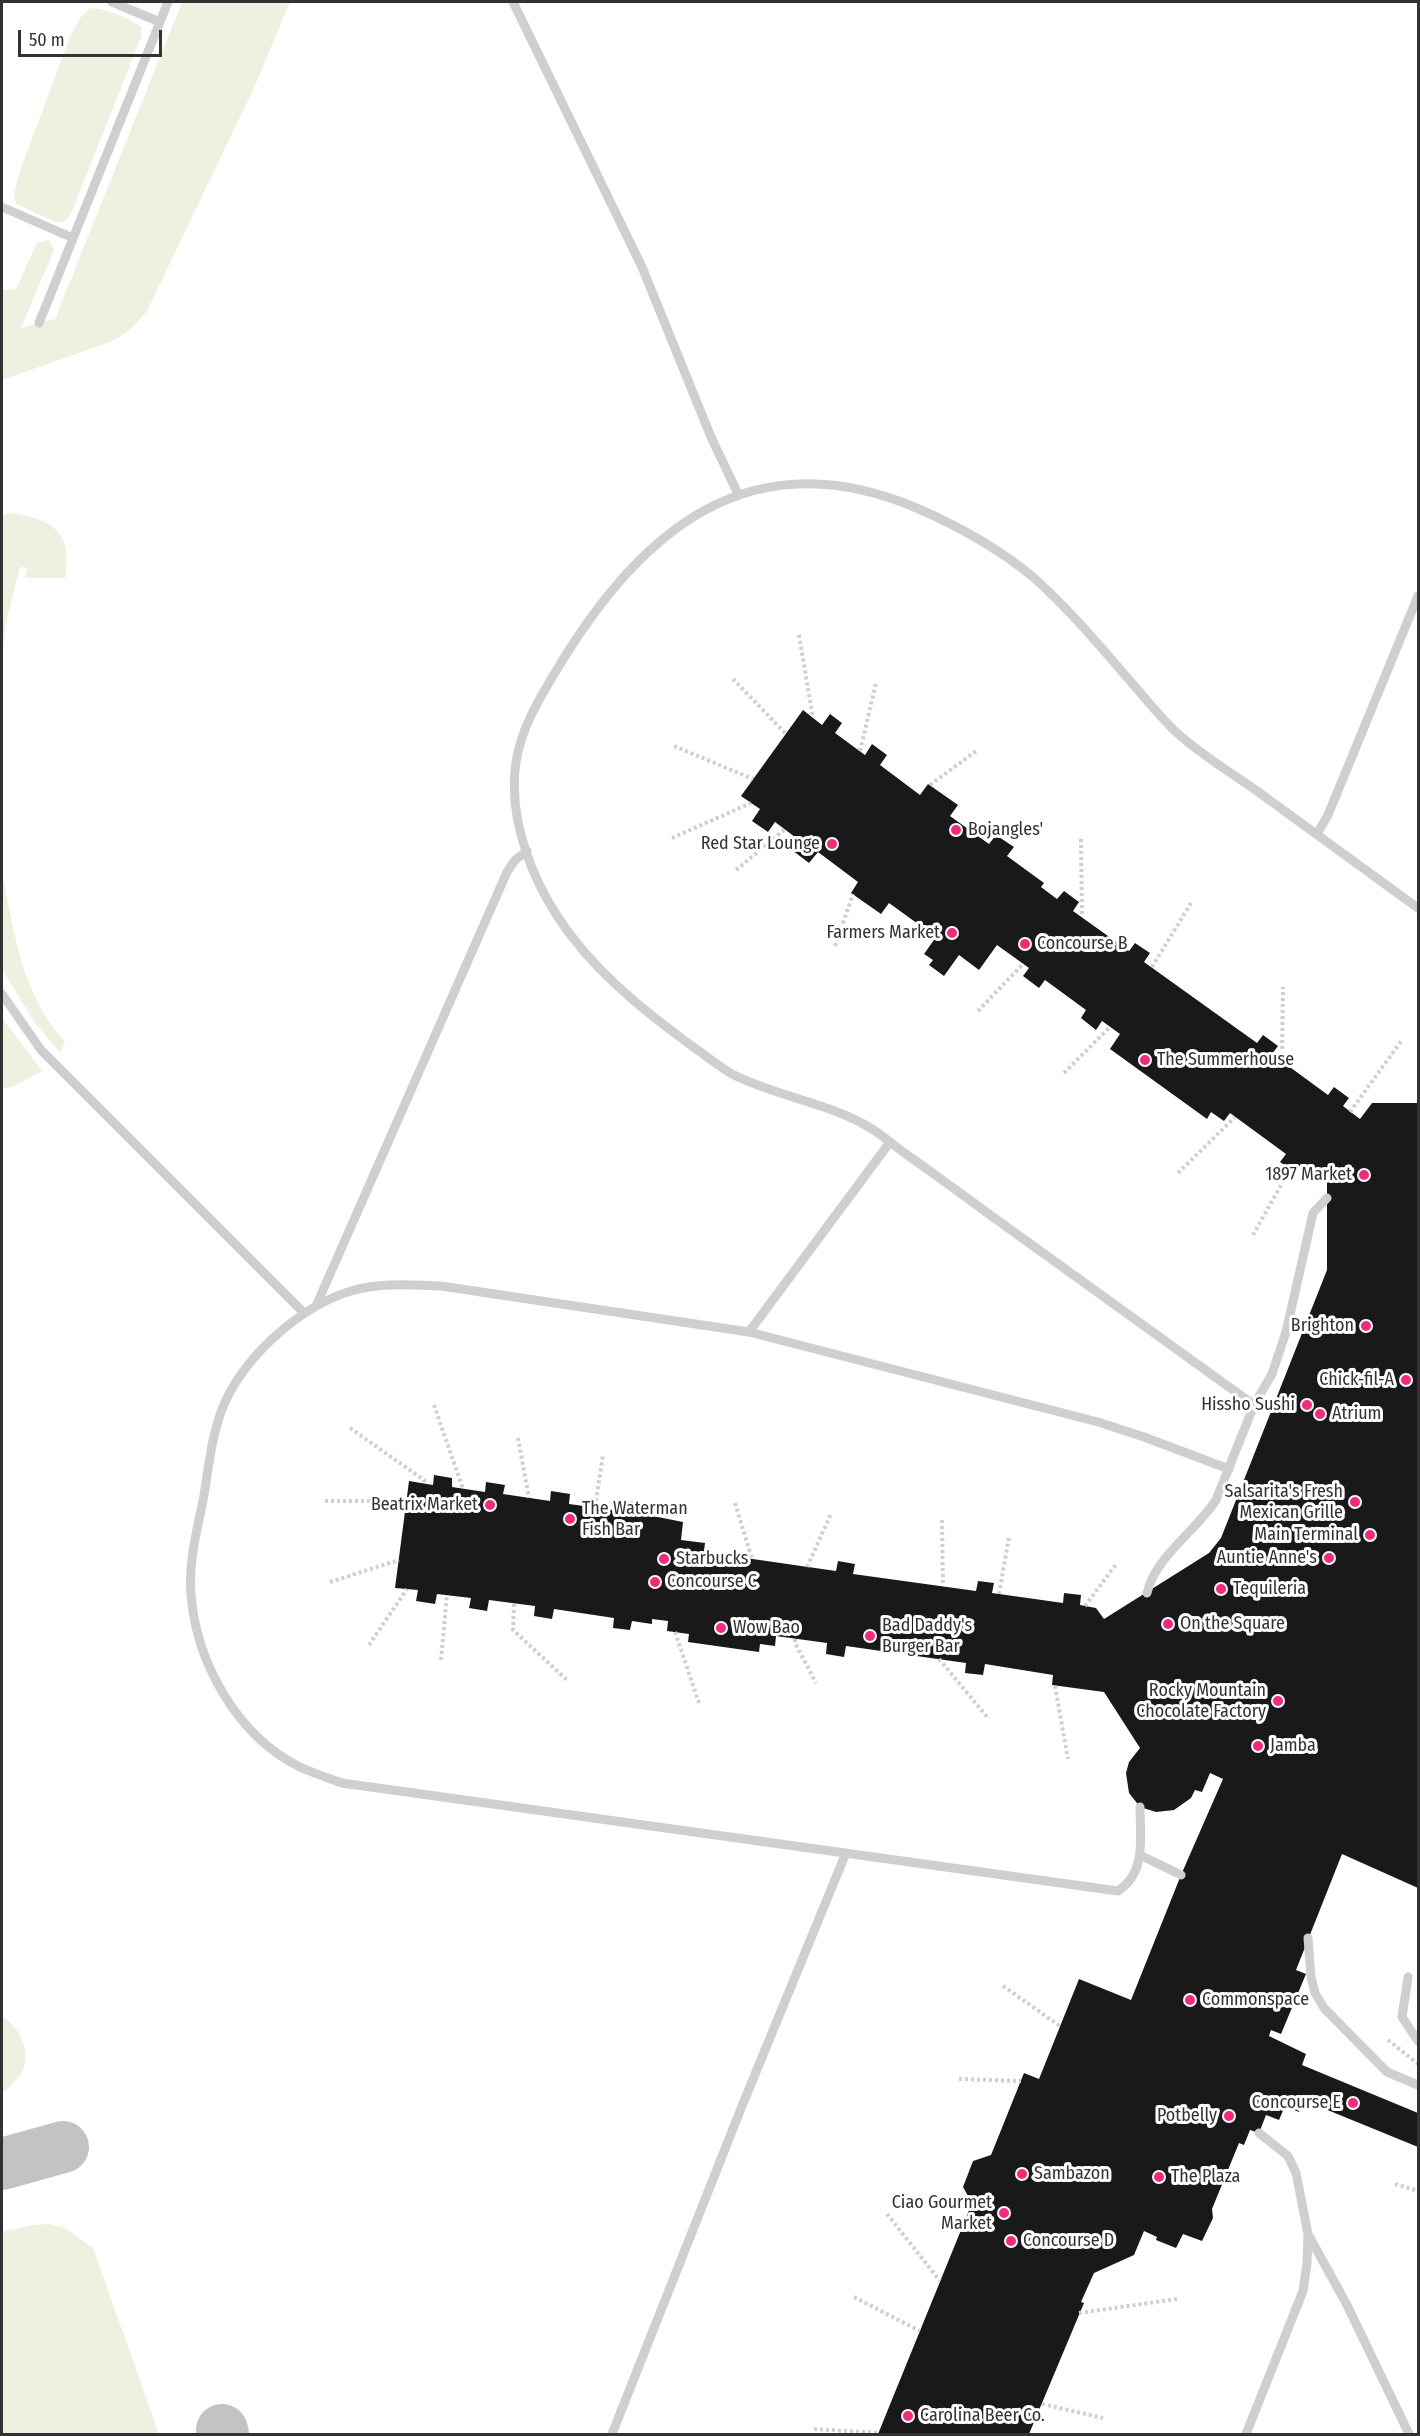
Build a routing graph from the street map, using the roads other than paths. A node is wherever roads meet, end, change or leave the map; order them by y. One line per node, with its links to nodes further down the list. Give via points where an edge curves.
1 (112, 2): 4 (lane)
2 (168, 2): 4 (lane)
3 (513, 2): 8 (lane, via 642,267)
4 (160, 22): 6 (lane)
5 (2, 207): 6 (lane)
6 (74, 238): 7 (lane)
7 (39, 323)
8 (738, 494): 10 (lane, via 772,485 804,483 869,492 934,516 989,545 1056,598 1177,733); 11 (lane, via 673,530 645,554 599,607 541,695 516,761 518,816)
9 (1419, 596): 10 (lane)
10 (1317, 834): 12 (lane)
11 (527, 851): 14 (lane, via 559,918 625,994 729,1073 867,1125); 16 (lane, via 507,872)
12 (1419, 908)
13 (2, 993): 17 (lane, via 41,1050)
14 (890, 1142): 18 (lane); 19 (lane)
15 (1327, 1198): 19 (lane, via 1313,1213 1286,1332 1272,1374)
16 (316, 1306): 17 (lane); 18 (lane, via 352,1290 396,1284 441,1286)
17 (304, 1313): 23 (lane, via 267,1343 225,1402 193,1554 191,1593 209,1670 228,1702 264,1743 299,1766 342,1783)
18 (749, 1332): 20 (lane, via 1098,1422)
19 (1254, 1405): 20 (lane)
20 (1229, 1469): 21 (lane, via 1208,1513 1150,1578)
21 (1147, 1593)
22 (1140, 1807): 24 (lane)
23 (846, 1853): 24 (lane, via 1118,1890 1134,1874); 32 (lane)
24 (1140, 1855): 25 (lane)
25 (1181, 1875)
26 (1308, 1938): 29 (lane, via 1311,1977 1324,2008 1386,2072)
27 (1408, 1977): 28 (lane, via 1402,2017)
28 (1419, 2041)
29 (1419, 2085)
30 (1259, 2133): 31 (lane, via 1288,2156 1296,2173)
31 (1308, 2234): 33 (lane, via 1302,2291); 34 (lane)
32 (612, 2434)
33 (1246, 2434)
34 (1409, 2434)

